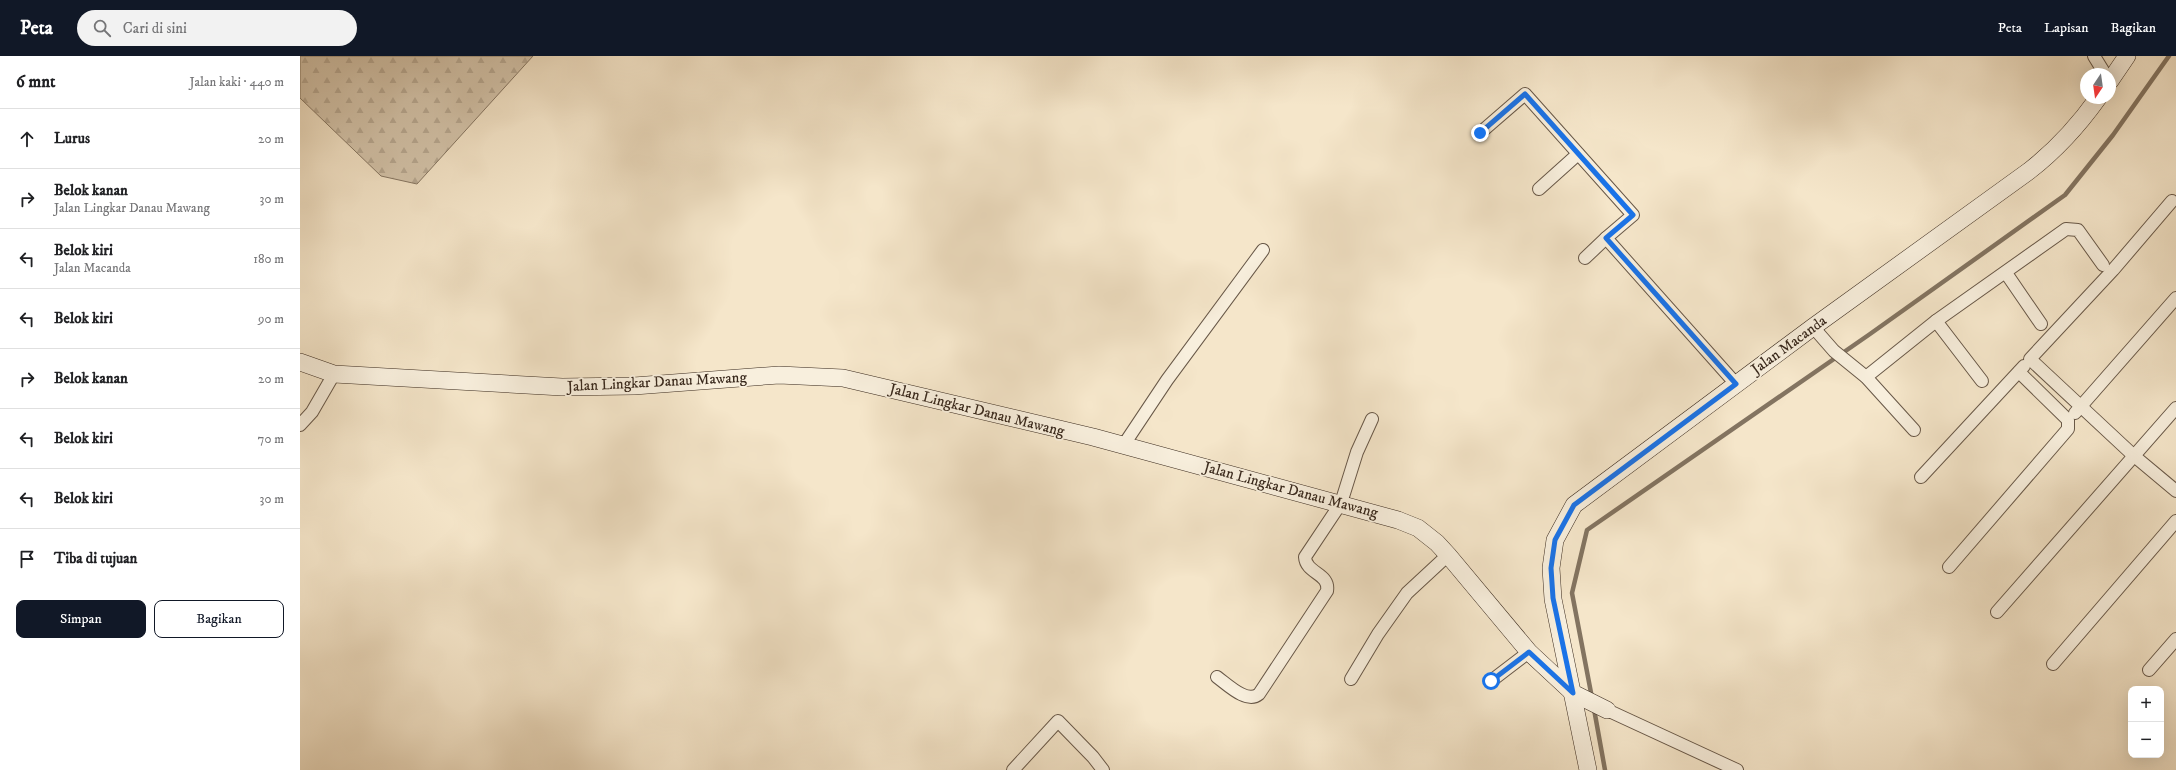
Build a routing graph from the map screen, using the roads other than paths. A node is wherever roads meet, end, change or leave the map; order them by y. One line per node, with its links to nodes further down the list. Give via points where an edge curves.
1 (2094, 56): 3 (street)
2 (2127, 56): 4 (street)
3 (2101, 68)
4 (2116, 72)
5 (2094, 104): 18 (street, Jalan Macanda, via 2052,153)
6 (1480, 133): 7 (street, via 1525,94)
7 (1578, 154): 8 (street); 10 (street, via 1633,215)
8 (1539, 189)
9 (2175, 200): 19 (street)
10 (1606, 238): 12 (street); 25 (street)
11 (1263, 250): 32 (street, via 1167,380)
12 (1585, 258)
13 (2103, 265): 14 (street, via 2078,230 2066,230)
14 (2006, 273): 16 (street); 17 (street)
15 (2176, 298): 26 (street)
16 (1936, 322): 23 (street); 24 (street)
17 (2040, 324)
18 (1815, 331): 23 (street, via 1834,351); 25 (street, Jalan Macanda)
19 (2030, 359): 21 (street); 26 (street)
20 (300, 362): 22 (street, Jalan Lingkar Danau Mawang)
21 (2019, 372): 29 (street); 34 (street)
22 (334, 374): 30 (street, via 312,412); 32 (street, Jalan Lingkar Danau Mawang, via 562,386 634,386 779,375 843,378)
23 (1866, 377): 31 (street)
24 (1982, 382)
25 (1736, 384): 48 (street, Jalan Macanda, via 1574,505 1555,540 1551,568 1553,598)
26 (2081, 407): 29 (street); 33 (street)
27 (2176, 408): 33 (street)
28 (1372, 419): 36 (street, via 1357,452)
29 (2068, 420): 39 (street, via 2068,429)
30 (300, 426)
31 (1914, 430)
32 (1123, 446): 36 (street, Jalan Lingkar Danau Mawang)
33 (2133, 455): 35 (street); 40 (street)
34 (1921, 476)
35 (2176, 491)
36 (1342, 503): 38 (street, Jalan Lingkar Danau Mawang, via 1418,528); 45 (street, via 1305,557 1309,568 1326,580 1327,591 1259,694 1255,698 1248,698)
37 (2176, 521): 43 (street)
38 (1448, 555): 42 (street, Jalan Lingkar Danau Mawang); 46 (street, via 1407,594 1378,634)
39 (1949, 567)
40 (1997, 612)
41 (2176, 639): 44 (street)
42 (1529, 652): 47 (street); 48 (street, Jalan Lingkar Danau Mawang)
43 (2053, 664)
44 (2149, 670)
45 (1217, 678)
46 (1351, 679)
47 (1491, 681)
48 (1578, 696): 49 (street, Jalan Lingkar Danau Mawang); 52 (street, Jalan Macanda)
49 (1607, 710): 53 (street)
50 (1013, 770): 51 (street, via 1058,721)
51 (1102, 770)
52 (1588, 770)
53 (1737, 770)

